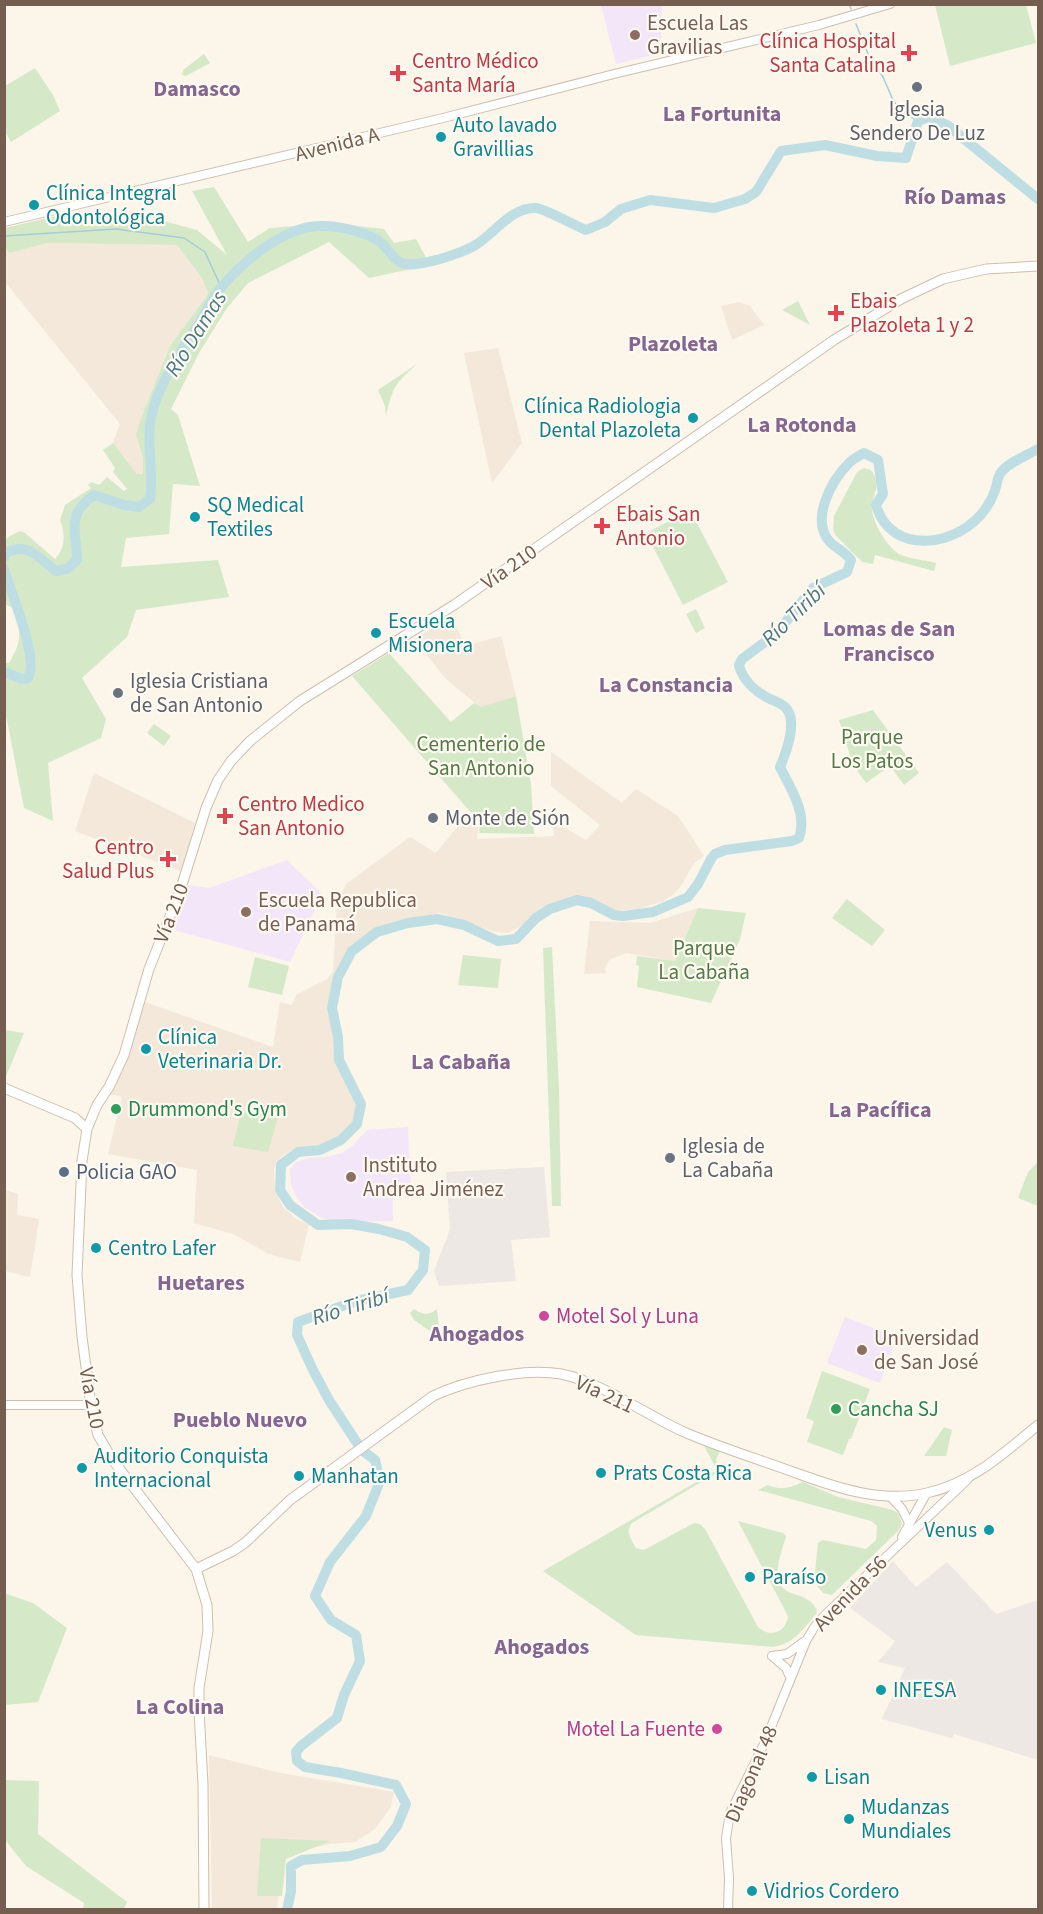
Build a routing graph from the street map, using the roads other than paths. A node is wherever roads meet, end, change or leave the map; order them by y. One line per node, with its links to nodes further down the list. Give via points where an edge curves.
1 (890, 4): 2 (street, Avenida A, via 444,118)
2 (4, 222)
3 (1038, 266): 5 (main road, Vía 210, via 964,273 901,299 834,340 454,605 300,700 252,739 231,761 212,793 183,884 149,969 124,1055)
4 (4, 1088): 5 (main road, via 75,1118)
5 (87, 1129): 6 (main road, Vía 210, via 77,1275)
6 (91, 1405): 7 (street); 15 (main road, Vía 210, via 98,1435 106,1449)
7 (4, 1406)
8 (1038, 1425): 9 (main road, Vía 211)
9 (971, 1477): 10 (main road, Vía 211); 13 (street, Avenida 56)
10 (926, 1494): 11 (main road, Vía 211); 12 (street, Avenida 56)
11 (890, 1496): 12 (street); 15 (main road, Vía 211, via 846,1490 724,1448 561,1374 518,1374 453,1386 433,1396 290,1500 246,1542)
12 (909, 1523): 13 (street); 14 (street, Avenida 56)
13 (910, 1533): 14 (street, Avenida 56)
14 (898, 1544): 16 (street, Avenida 56, via 824,1616)
15 (196, 1569): 18 (main road, Vía 210, via 208,1617 199,1688)
16 (806, 1641): 17 (street, Avenida 56); 17 (street, via 787,1654 772,1656)
17 (790, 1677): 19 (street, Diagonal 48, via 730,1813 726,1838)
18 (204, 1910)
19 (728, 1910)

